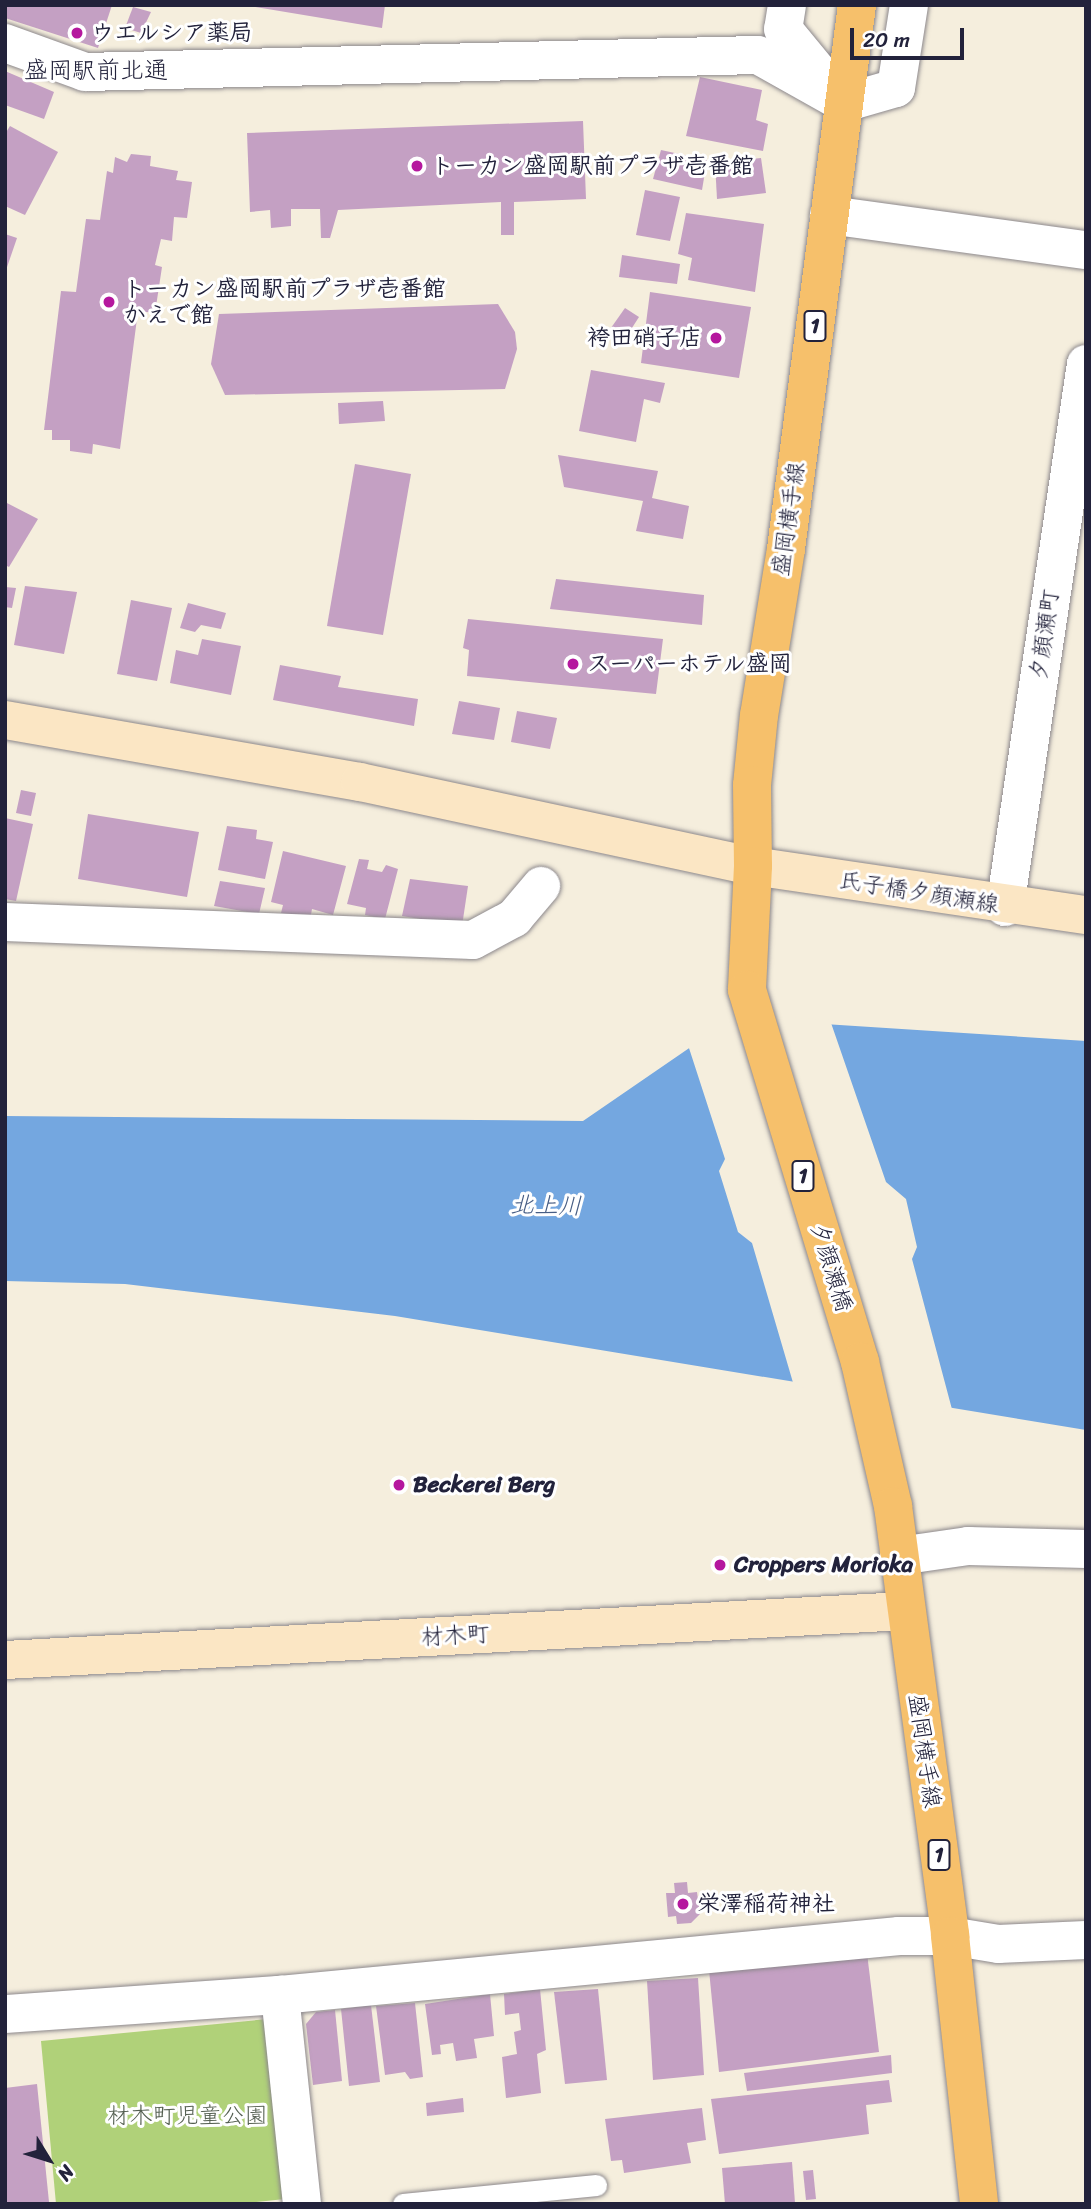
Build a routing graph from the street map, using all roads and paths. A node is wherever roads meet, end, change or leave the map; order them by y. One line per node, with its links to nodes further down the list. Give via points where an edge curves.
1 (787, 5): 5 (street, via 783,29)
2 (857, 5): 5 (main road, 盛岡横手線 / 1)
3 (909, 5): 5 (street, via 896,88)
4 (5, 43): 5 (street, via 85,72 758,55)
5 (844, 103): 6 (main road, 盛岡横手線 / 1)
6 (829, 215): 7 (street); 10 (main road, 盛岡横手線 / 1, via 786,549 759,715 752,785)
7 (1086, 250)
8 (1086, 364): 12 (street, 夕顔瀬町)
9 (5, 720): 10 (street, 氏子橋夕顔瀬線, via 321,774)
10 (753, 866): 12 (street, 氏子橋夕顔瀬線); 15 (main road, 盛岡横手線 / 1)
11 (541, 886): 14 (street, via 514,918 473,940)
12 (1005, 907): 13 (street, 氏子橋夕顔瀬線)
13 (1086, 915)
14 (5, 922)
15 (747, 990): 16 (main road, 夕顔瀬橋 / 1, via 860,1362)
16 (893, 1506): 18 (main road, 盛岡横手線 / 1)
17 (1086, 1549): 18 (street, via 968,1546)
18 (898, 1556): 19 (main road, 盛岡横手線 / 1)
19 (904, 1611): 20 (street, 材木町); 21 (main road, 盛岡横手線 / 1)
20 (5, 1660)
21 (950, 1936): 22 (street, via 998,1944); 23 (street, via 899,1936); 28 (main road, 盛岡横手線 / 1)
22 (1086, 1940)
23 (280, 1995): 24 (street); 26 (street)
24 (5, 2014)
25 (596, 2185): 27 (lane)
26 (302, 2204)
27 (403, 2204)
28 (979, 2204)

